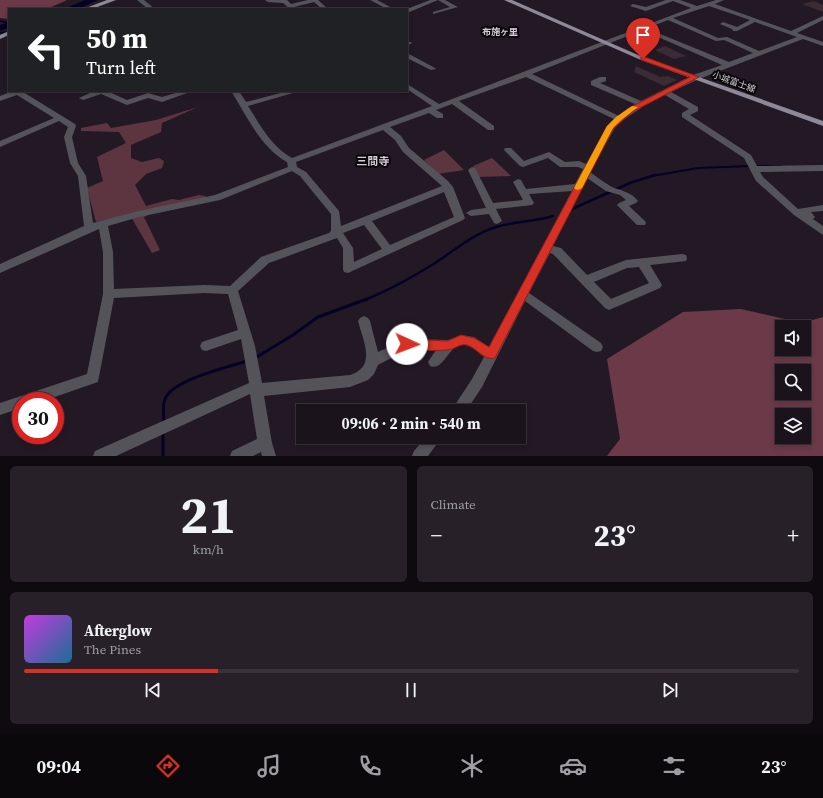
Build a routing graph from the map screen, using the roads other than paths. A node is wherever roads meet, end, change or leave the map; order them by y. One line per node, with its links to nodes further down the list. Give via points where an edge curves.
1 (113, 0): 14 (main road)
2 (140, 0): 15 (street)
3 (268, 0): 13 (street, via 285,1)
4 (373, 0): 17 (street)
5 (435, 0): 19 (street)
6 (441, 0): 20 (street, via 455,7)
7 (507, 0): 32 (main road, 小城富士線)
8 (671, 0): 12 (street, via 646,10)
9 (675, 0): 18 (street)
10 (721, 0): 11 (street)
11 (709, 4): 18 (street); 23 (street)
12 (633, 6)
13 (291, 7): 16 (street, via 315,0)
14 (89, 8)
15 (151, 8)
16 (324, 8)
17 (389, 8)
18 (696, 8): 21 (street)
19 (408, 11)
20 (435, 13)
21 (668, 18): 27 (street); 32 (street)
22 (823, 18): 24 (street)
23 (755, 20): 25 (street, via 736,30); 29 (street)
24 (814, 21): 26 (street); 29 (street)
25 (723, 24)
26 (823, 24)
27 (692, 29): 28 (street); 34 (street, via 718,40 725,38)
28 (683, 32)
29 (791, 33): 31 (street)
30 (658, 35): 36 (street)
31 (802, 37): 33 (street); 34 (street)
32 (605, 42): 38 (street); 39 (main road, 小城富士線, via 643,59)
33 (823, 44)
34 (758, 53): 36 (street)
35 (408, 56): 37 (street, via 431,68)
36 (729, 65): 39 (street)
37 (417, 71)
38 (526, 74): 51 (street); 56 (street)
39 (696, 77): 48 (street); 58 (main road, 小城富士線)
40 (603, 79): 52 (street, via 594,83)
41 (408, 87): 54 (street)
42 (19, 92): 50 (street); 57 (street)
43 (98, 92): 49 (street)
44 (103, 92): 45 (street, via 127,103 148,95 162,100)
45 (186, 92)
46 (236, 92): 53 (street)
47 (292, 92): 53 (street)
48 (665, 92): 52 (street); 64 (street, via 695,109 685,115 748,157)
49 (83, 98)
50 (0, 99)
51 (452, 100): 54 (street); 60 (street)
52 (641, 104): 56 (street)
53 (245, 105): 63 (street, via 271,148)
54 (433, 107): 55 (street); 59 (street)
55 (440, 116)
56 (618, 118): 67 (street, via 610,127)
57 (58, 119): 61 (street); 80 (street, via 72,126 68,137 74,163 82,176)
58 (823, 124)
59 (384, 126): 63 (street); 69 (street, via 398,138 406,150)
60 (491, 128)
61 (0, 144)
62 (508, 150): 67 (street, via 523,164 549,155 563,165 579,164)
63 (292, 165): 79 (street, via 217,198); 82 (street, via 334,209)
64 (752, 166): 65 (street); 78 (street, via 759,179 797,213)
65 (823, 168)
66 (472, 170): 72 (street)
67 (587, 171): 70 (street); 77 (street, via 609,189 623,193 633,201 622,205)
68 (518, 182): 71 (street)
69 (448, 187): 75 (street); 84 (street, via 460,218)
70 (578, 187): 71 (street); 83 (street)
71 (523, 192): 72 (street, via 529,202)
72 (491, 208): 74 (street); 76 (street)
73 (823, 208): 78 (street, via 802,210)
74 (471, 213)
75 (366, 220): 82 (street); 84 (street)
76 (497, 221)
77 (641, 223)
78 (813, 223): 81 (street)
79 (103, 224): 80 (street); 90 (street, via 108,252)
80 (89, 228): 87 (street)
81 (823, 231)
82 (336, 232): 84 (street, via 346,241 350,255 348,269); 89 (street, via 327,240 265,260)
83 (547, 248): 88 (street, via 557,251); 91 (street)
84 (389, 251)
85 (682, 258): 86 (street)
86 (642, 262): 88 (street, via 626,264); 88 (street, via 656,285 609,305)
87 (0, 270)
88 (585, 281)
89 (232, 290): 90 (street, via 204,288); 93 (street)
90 (109, 294): 101 (street, via 93,378)
91 (523, 294): 96 (street); 97 (street)
92 (364, 321): 98 (street)
93 (245, 332): 95 (street); 100 (street, via 250,346)
94 (448, 345): 97 (street, via 461,340 470,341); 98 (street, via 407,344); 99 (street)
95 (206, 346)
96 (597, 347)
97 (490, 354): 102 (street, via 477,383)
98 (373, 361): 100 (street, via 370,370 350,382 263,390)
99 (434, 362)
100 (256, 387): 106 (street); 107 (street)
101 (51, 392)
102 (463, 404)
103 (12, 405): 104 (street)
104 (0, 409)
105 (429, 444): 109 (street)
106 (267, 449): 108 (street)
107 (100, 456)
108 (237, 456)
109 (419, 456)

